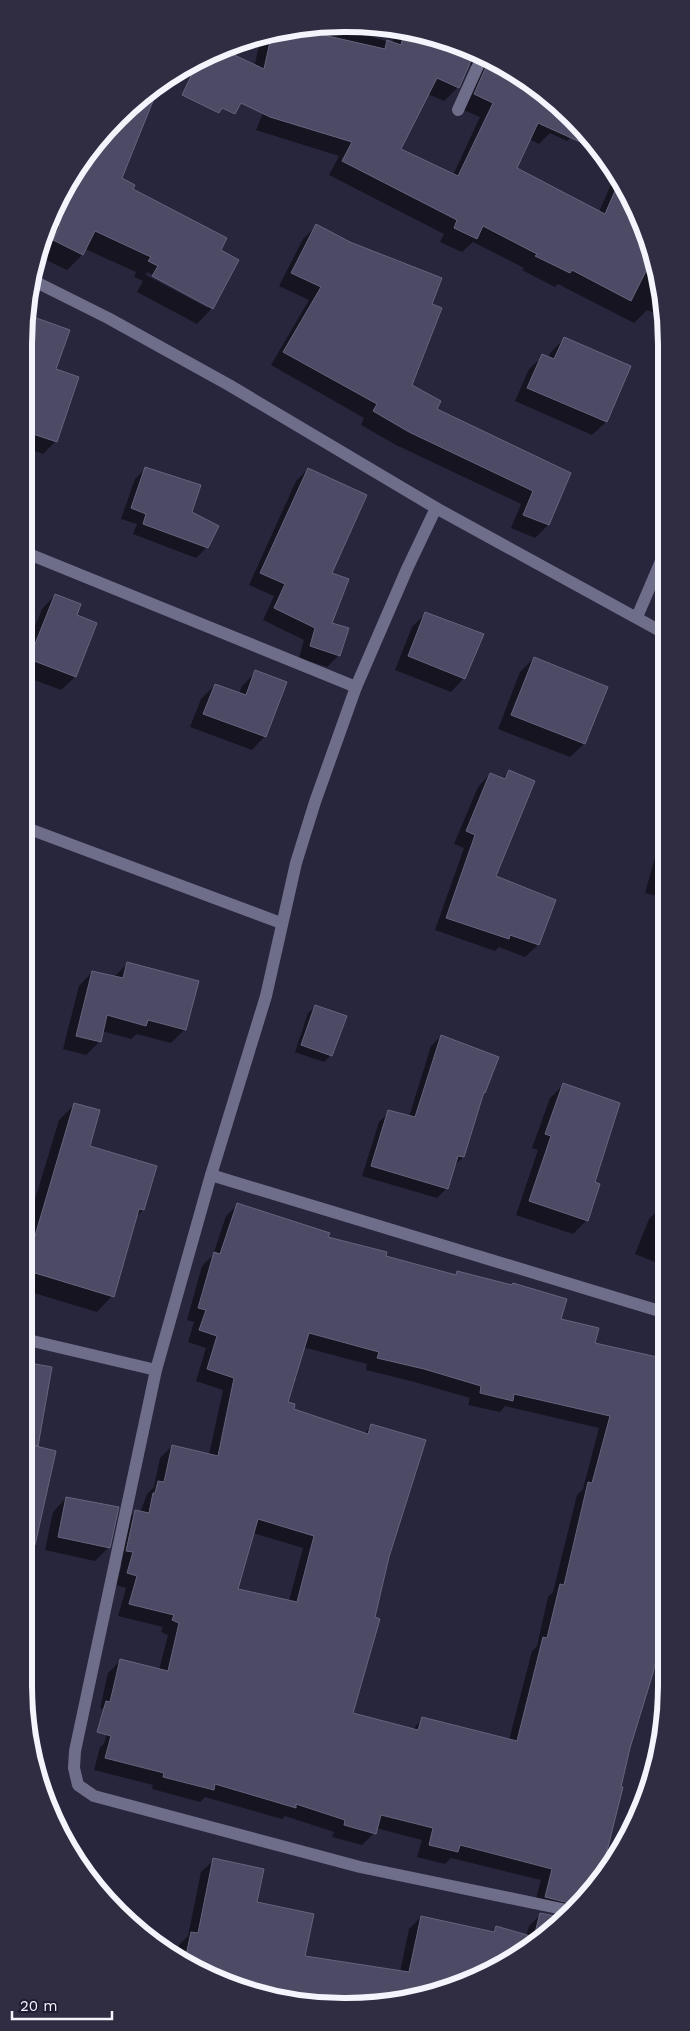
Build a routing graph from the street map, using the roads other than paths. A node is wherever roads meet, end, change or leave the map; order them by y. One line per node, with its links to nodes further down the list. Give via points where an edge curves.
1 (479, 63): 2 (street)
2 (458, 110)
3 (39, 284): 4 (street, via 229,385)
4 (436, 508): 7 (street); 9 (street)
5 (32, 555): 9 (street)
6 (658, 568): 7 (street)
7 (637, 617): 8 (street)
8 (658, 629)
9 (356, 688): 11 (street, via 301,845)
10 (32, 830): 11 (street)
11 (281, 923): 12 (street, via 266,996)
12 (211, 1175): 13 (street); 15 (street)
13 (658, 1311)
14 (32, 1340): 15 (street)
15 (156, 1370): 16 (street, via 76,1751 74,1768 78,1785 94,1796 360,1867)
16 (564, 1909)

